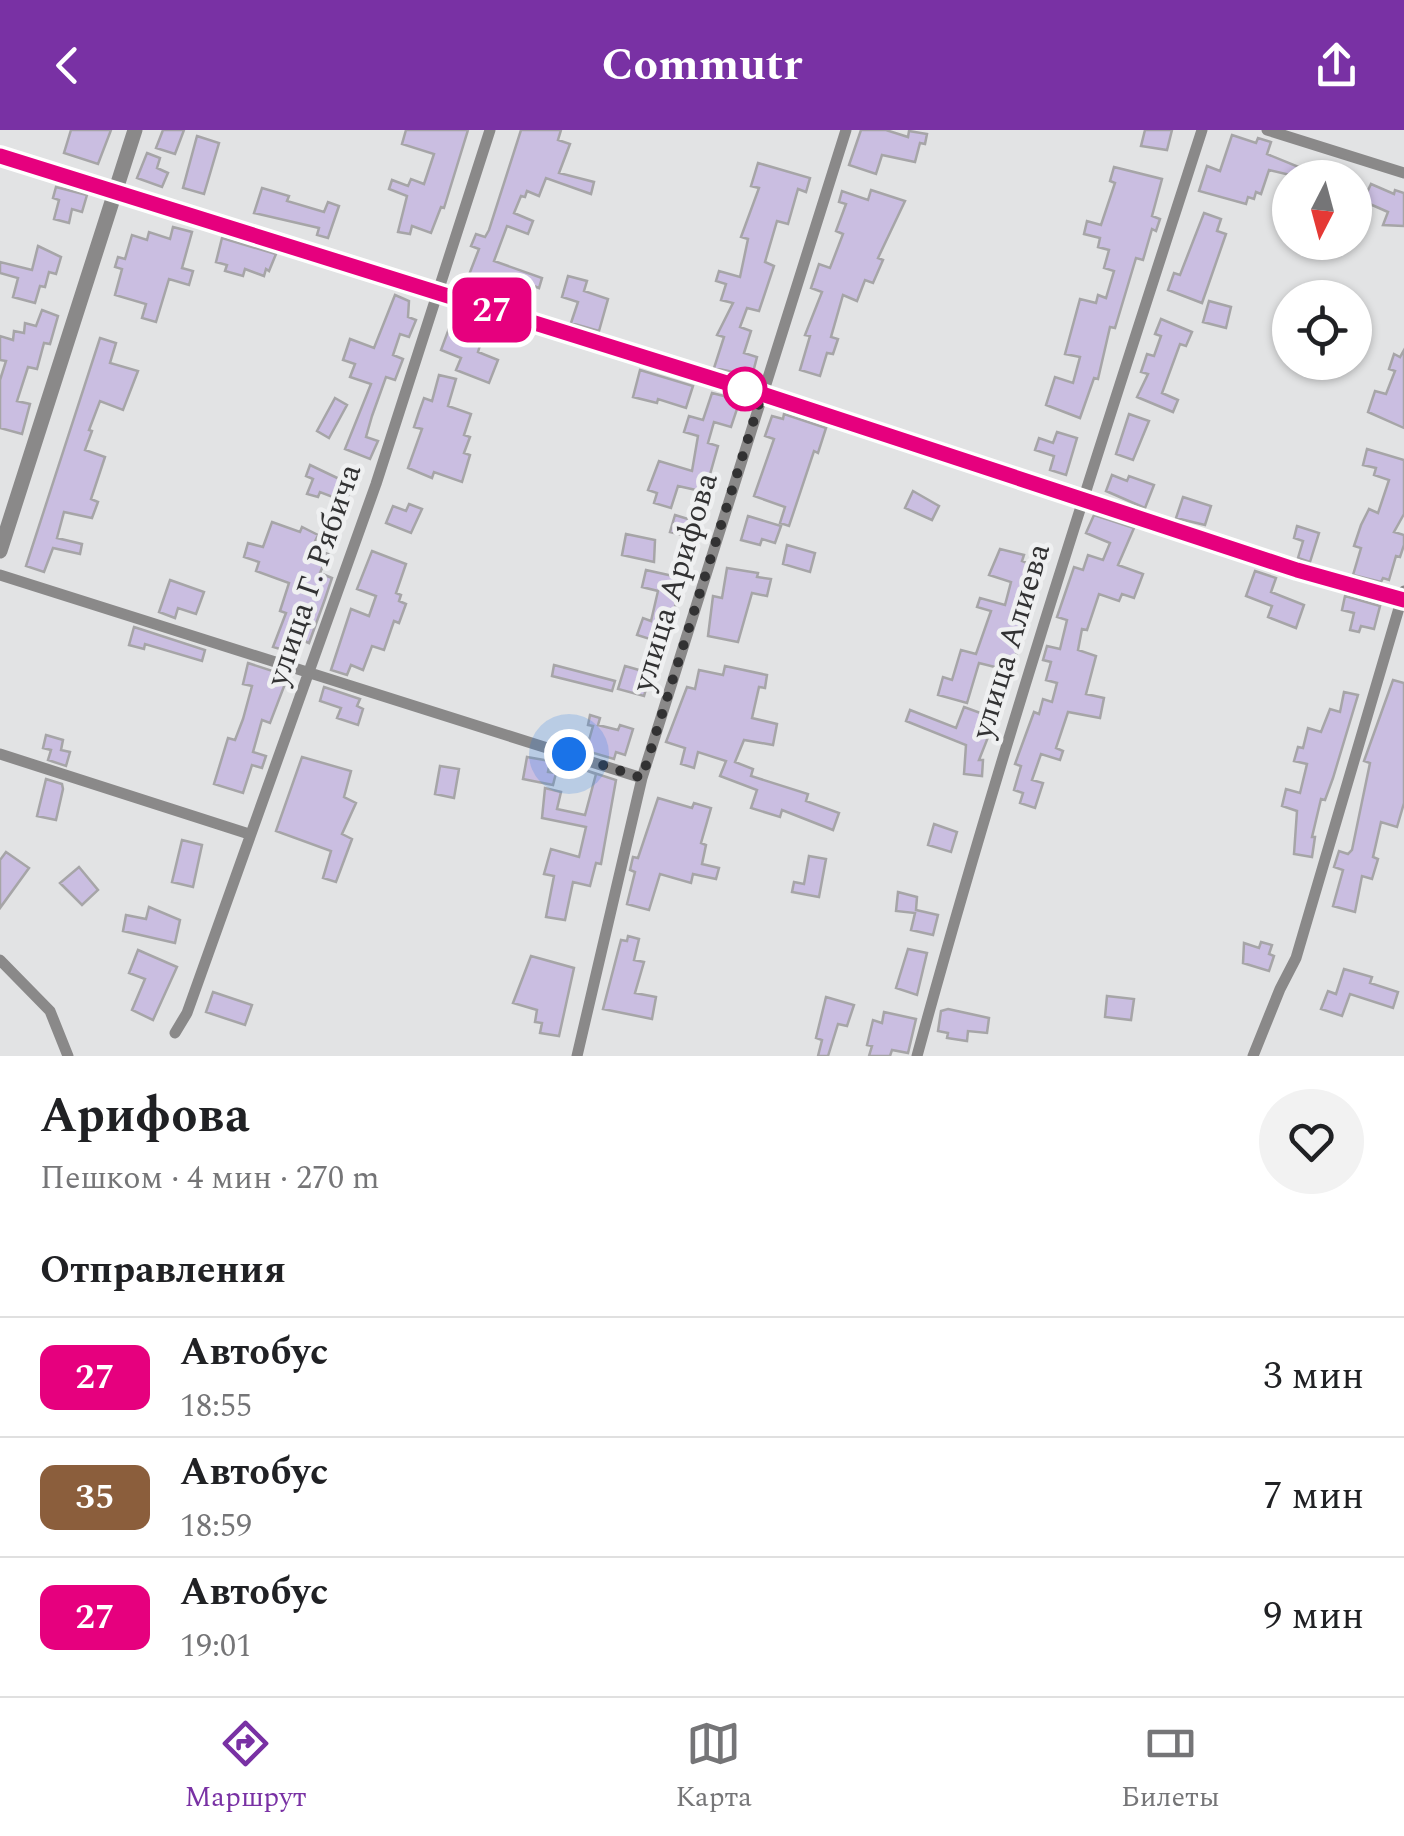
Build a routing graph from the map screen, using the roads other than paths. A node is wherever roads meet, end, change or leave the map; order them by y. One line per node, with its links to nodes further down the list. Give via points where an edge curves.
1 (135, 130): 8 (street)
2 (490, 130): 9 (street, улица Г. Рябича)
3 (846, 130): 10 (street, улица Арифова)
4 (1202, 130): 11 (street, улица Алиева)
5 (1266, 130): 7 (street)
6 (0, 156): 8 (street)
7 (1404, 173)
8 (116, 192): 9 (street); 12 (street)
9 (438, 294): 10 (street); 15 (street, улица Г. Рябича)
10 (762, 394): 11 (street); 17 (street, улица Арифова)
11 (1082, 501): 14 (street); 23 (street, улица Алиева)
12 (0, 551)
13 (0, 574): 15 (street)
14 (1403, 597): 24 (street, via 1296,958)
15 (310, 672): 17 (street); 18 (street, улица Г. Рябича)
16 (0, 754): 18 (street)
17 (642, 778): 22 (street, улица Арифова)
18 (250, 834): 20 (street, улица Г. Рябича)
19 (0, 960): 21 (street, via 50,1011)
20 (176, 1033)
21 (68, 1056)
22 (577, 1056)
23 (917, 1056)
24 (1253, 1056)

